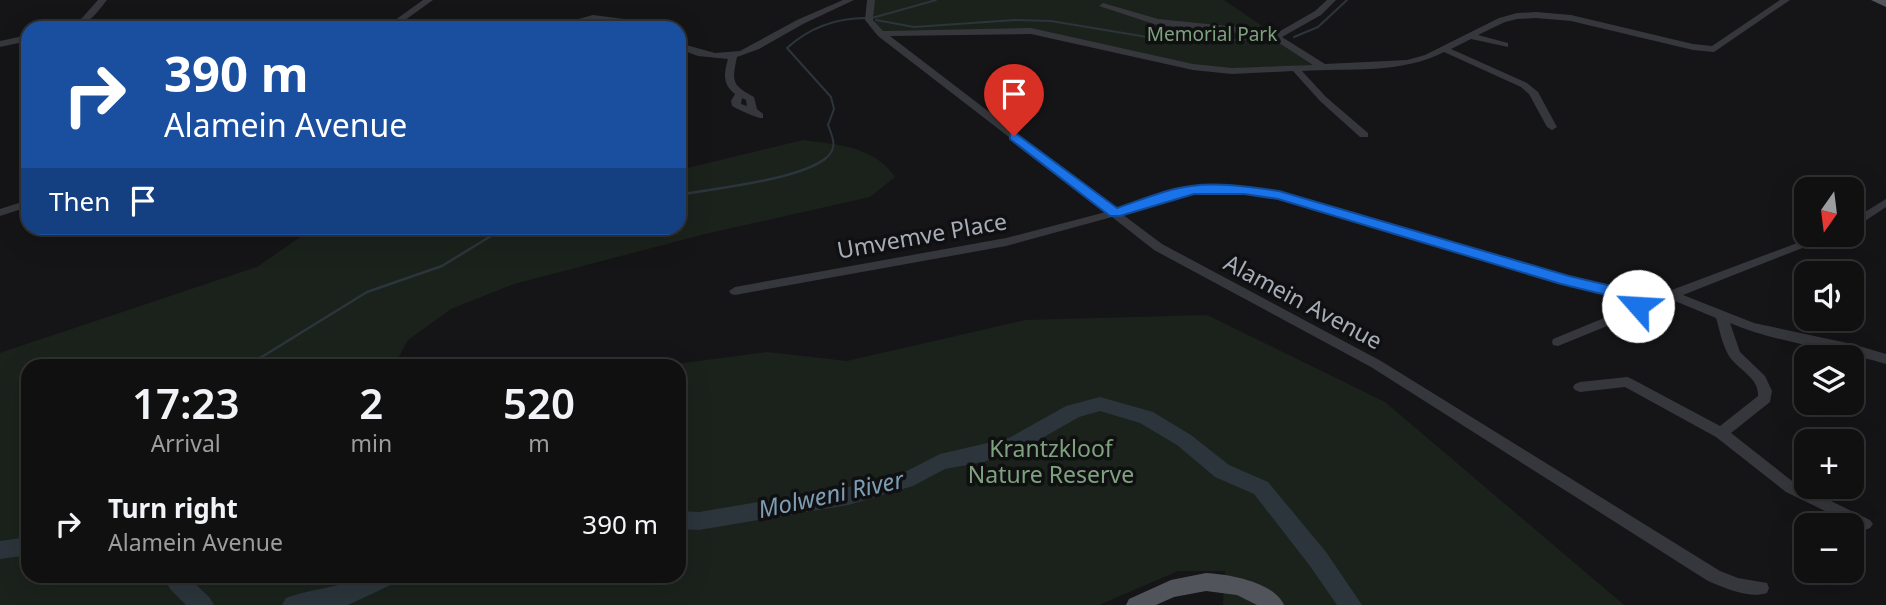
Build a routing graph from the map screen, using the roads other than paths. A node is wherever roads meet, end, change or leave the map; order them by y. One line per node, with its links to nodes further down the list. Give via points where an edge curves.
1 (103, 0): 10 (street)
2 (429, 0): 11 (street)
3 (850, 0): 22 (street)
4 (871, 0): 14 (street, Alamein Avenue, via 869,19)
5 (1332, 0): 16 (street)
6 (1786, 0): 15 (street, via 1714,49 1549,16 1511,17)
7 (1876, 0): 8 (main road)
8 (1886, 4)
9 (1103, 6): 16 (street, via 1157,22)
10 (83, 21)
11 (398, 21)
12 (580, 21): 13 (street, via 603,17)
13 (623, 21)
14 (881, 34): 24 (street, via 1031,31 1205,69); 31 (street, Alamein Avenue)
15 (1470, 36): 19 (street); 21 (street)
16 (1276, 37): 23 (street)
17 (21, 40): 18 (street)
18 (0, 44)
19 (1505, 45)
20 (686, 48): 22 (street, via 710,57)
21 (1444, 49): 23 (street, via 1408,63); 26 (street, via 1524,85 1533,92)
22 (733, 57): 25 (street, via 727,77 739,95 736,104)
23 (1324, 67): 24 (street)
24 (1295, 68): 27 (street)
25 (756, 113)
26 (1552, 127)
27 (1364, 135)
28 (1886, 202): 32 (street)
29 (21, 206): 30 (street)
30 (0, 213)
31 (1115, 213): 34 (street, Umvemve Place, via 1006,242); 36 (street, Umvemve Place, via 1194,189 1279,195 1566,281); 43 (street, Alamein Avenue, via 1179,260 1377,364 1714,576)
32 (1864, 217)
33 (1798, 247): 35 (street)
34 (735, 291)
35 (1671, 295): 36 (street); 37 (street)
36 (1640, 298): 38 (street, via 1630,312)
37 (1722, 317): 39 (street); 41 (street, via 1735,355 1759,377 1766,391 1765,398)
38 (1558, 342)
39 (1883, 360)
40 (1580, 387): 41 (street, via 1627,382)
41 (1721, 433): 42 (street, via 1791,488)
42 (1865, 524)
43 (1761, 588)
44 (1136, 605): 45 (main road, via 1171,589 1212,581 1250,589)
45 (1274, 605)

